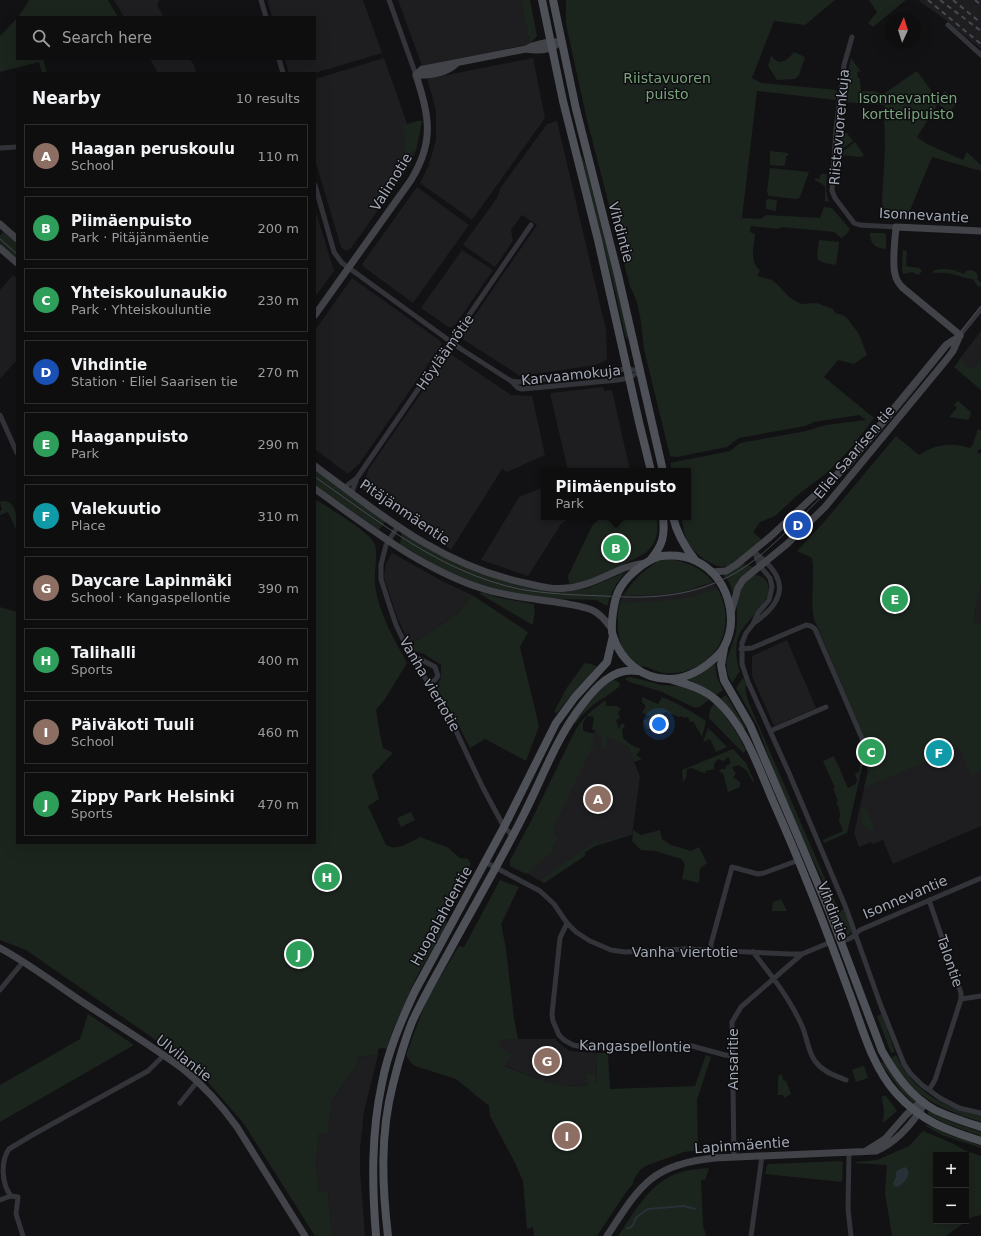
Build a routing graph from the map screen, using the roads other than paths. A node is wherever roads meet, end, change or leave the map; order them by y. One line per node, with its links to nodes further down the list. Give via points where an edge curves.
1 (261, 0): 5 (street)
2 (389, 0): 13 (street, Valimotie)
3 (542, 0): 9 (main road, Vihdintie)
4 (553, 0): 8 (main road, Vihdintie)
5 (266, 16)
6 (948, 25): 10 (street)
7 (852, 37): 19 (street, Riistavuorenkuja, via 844,65 832,188 835,198 850,219)
8 (562, 42): 9 (street); 31 (main road, Vihdintie)
9 (551, 44): 13 (street, via 534,45 526,49 457,63 451,69); 30 (main road, Vihdintie)
10 (981, 54)
11 (279, 60): 12 (street)
12 (283, 72)
13 (416, 75): 25 (street, Valimotie, via 427,116 423,156 411,180)
14 (16, 147): 15 (street)
15 (0, 148)
16 (316, 189): 25 (street, Karvaamokuja, via 334,252)
17 (0, 224): 22 (street)
18 (531, 225): 29 (street, Höyläämötie)
19 (865, 225): 20 (street, Isonnevantie)
20 (896, 226): 21 (street, Isonnevantie); 28 (street, via 894,268 898,282)
21 (981, 231)
22 (16, 238)
23 (0, 248): 24 (street)
24 (16, 262)
25 (349, 268): 27 (street, Valimotie); 29 (street, Karvaamokuja)
26 (981, 309): 28 (street, Eliel Saarisen tie)
27 (316, 313)
28 (960, 335): 47 (street, Eliel Saarisen tie, via 946,345 849,462); 50 (street, Eliel Saarisen tie, via 947,359 832,500)
29 (452, 342): 33 (street, Karvaamokuja); 39 (street, Höyläämötie)
30 (627, 369): 31 (street, Karvaamokuja); 32 (main road, Vihdintie); 33 (street, Karvaamokuja)
31 (640, 371): 32 (street, Karvaamokuja); 38 (main road, Vihdintie)
32 (629, 378): 33 (street, Karvaamokuja, via 522,389); 37 (main road, Vihdintie)
33 (511, 381)
34 (0, 415): 35 (street)
35 (16, 452)
36 (316, 467): 40 (street, Pitäjänmäentie)
37 (650, 468)
38 (662, 468)
39 (357, 478): 40 (street, Höyläämötie); 42 (street, Höyläämötie)
40 (345, 487): 42 (street, Pitäjänmäentie)
41 (316, 490): 46 (street)
42 (352, 492): 45 (street, Pitäjänmäentie)
43 (663, 520): 48 (main road, via 663,540)
44 (674, 520): 49 (main road, via 680,540)
45 (398, 526): 46 (street, Vanha viertotie); 48 (street, Pitäjänmäentie, via 442,554 472,568 544,587 565,589 584,585)
46 (389, 540): 55 (street, via 434,568 465,583 516,597 591,609 603,617); 58 (street, Vanha viertotie, via 381,560 381,579 396,625)
47 (754, 551): 50 (street, Vihdintie); 51 (street, Vihdintie); 52 (street, Eliel Saarisen tie, via 732,568)
48 (649, 560): 49 (main road, via 666,556); 55 (main road, via 620,588 613,606)
49 (695, 560): 52 (main road)
50 (766, 561): 51 (street, Eliel Saarisen tie); 54 (street, Vihdintie, via 780,584 779,594 773,606)
51 (760, 566): 53 (street, Eliel Saarisen tie, via 740,584); 54 (street, Vihdintie, via 770,578 772,591)
52 (711, 572): 53 (main road, via 724,589)
53 (731, 613): 56 (main road, via 729,634)
54 (753, 624): 57 (street, Vihdintie, via 746,633)
55 (612, 632): 59 (main road, via 627,662); 65 (main road, Huopalahdentie, via 607,662 575,697 556,723)
56 (724, 648): 60 (main road, via 702,668 688,675); 75 (main road, Vihdintie, via 721,665 724,680 750,725)
57 (741, 649): 63 (street, Vihdintie, via 745,673); 64 (street, via 752,648 806,625 811,626)
58 (412, 656): 61 (street, Vanha viertotie); 61 (street, via 435,667 438,676)
59 (637, 671): 60 (main road); 66 (main road, Huopalahdentie, via 625,670 613,674 583,703 562,736)
60 (669, 679): 67 (main road, Vihdintie, via 701,689 715,699 731,717 755,759)
61 (429, 684): 65 (street, Vanha viertotie, via 454,725)
62 (826, 707): 63 (street)
63 (770, 731): 73 (street, Vihdintie)
64 (864, 743)
65 (504, 827): 66 (street, Vanha viertotie); 68 (main road, Huopalahdentie)
66 (513, 836): 69 (main road, Huopalahdentie)
67 (799, 860): 74 (main road, Vihdintie); 77 (street, via 758,874 732,867)
68 (485, 862): 69 (street, Vanha viertotie); 103 (main road, Huopalahdentie, via 415,992 388,1057 375,1127 373,1169)
69 (495, 868): 72 (street, Vanha viertotie, via 544,894); 104 (main road, Huopalahdentie, via 429,989 416,1016 398,1068 388,1107 383,1148 383,1190)
70 (981, 878): 71 (street, Isonnevantie)
71 (928, 900): 73 (street, Isonnevantie); 84 (street, Talontie)
72 (567, 923): 77 (street, Vanha viertotie, via 590,941 615,951); 86 (street, Kangaspellontie, via 560,938 552,1014 555,1029 564,1040 573,1045 583,1046 692,1046)
73 (856, 934): 75 (street, Isonnevantie); 89 (street, Vihdintie, via 898,1053 910,1073)
74 (831, 942): 79 (street); 92 (main road, Vihdintie, via 876,1063 895,1092)
75 (841, 942): 90 (main road, Vihdintie, via 882,1051 904,1085)
76 (0, 948): 80 (street, Ulvilantie)
77 (711, 950): 78 (street, Vanha viertotie)
78 (753, 952): 79 (street); 81 (street, Vanha viertotie)
79 (802, 954): 81 (street, Ansaritie)
80 (23, 962): 82 (street); 85 (street, Ulvilantie)
81 (774, 978): 86 (street, Ansaritie, via 736,1013 732,1022); 87 (street, Vanha viertotie, via 802,1026 814,1060 827,1072)
82 (0, 990)
83 (981, 996): 84 (street)
84 (961, 999): 89 (street, Talontie, via 935,1080)
85 (163, 1056): 88 (street, Ulvilantie); 99 (street, via 148,1071 12,1147 6,1153 3,1165 6,1190)
86 (732, 1056): 98 (street, Ansaritie)
87 (846, 1080)
88 (197, 1082): 91 (street); 102 (street, Ulvilantie, via 237,1127)
89 (929, 1090): 93 (street, Vihdintie, via 959,1108)
90 (924, 1102): 92 (street, Lapinmäentie); 94 (main road, Vihdintie, via 953,1118)
91 (180, 1103)
92 (916, 1112): 95 (main road, Vihdintie, via 947,1130); 96 (street, Lapinmäentie, via 891,1144 876,1151)
93 (981, 1113)
94 (981, 1127)
95 (981, 1141)
96 (849, 1153): 97 (street, Lapinmäentie); 107 (street, via 848,1209)
97 (762, 1156): 98 (street, Lapinmäentie); 106 (street)
98 (734, 1157): 105 (street, Lapinmäentie, via 688,1161 659,1172 634,1196)
99 (11, 1196): 100 (street); 101 (street, via 18,1197 16,1214)
100 (0, 1200)
101 (23, 1236)
102 (305, 1236)
103 (376, 1236)
104 (388, 1236)
105 (607, 1236)
106 (751, 1236)
107 (851, 1236)

